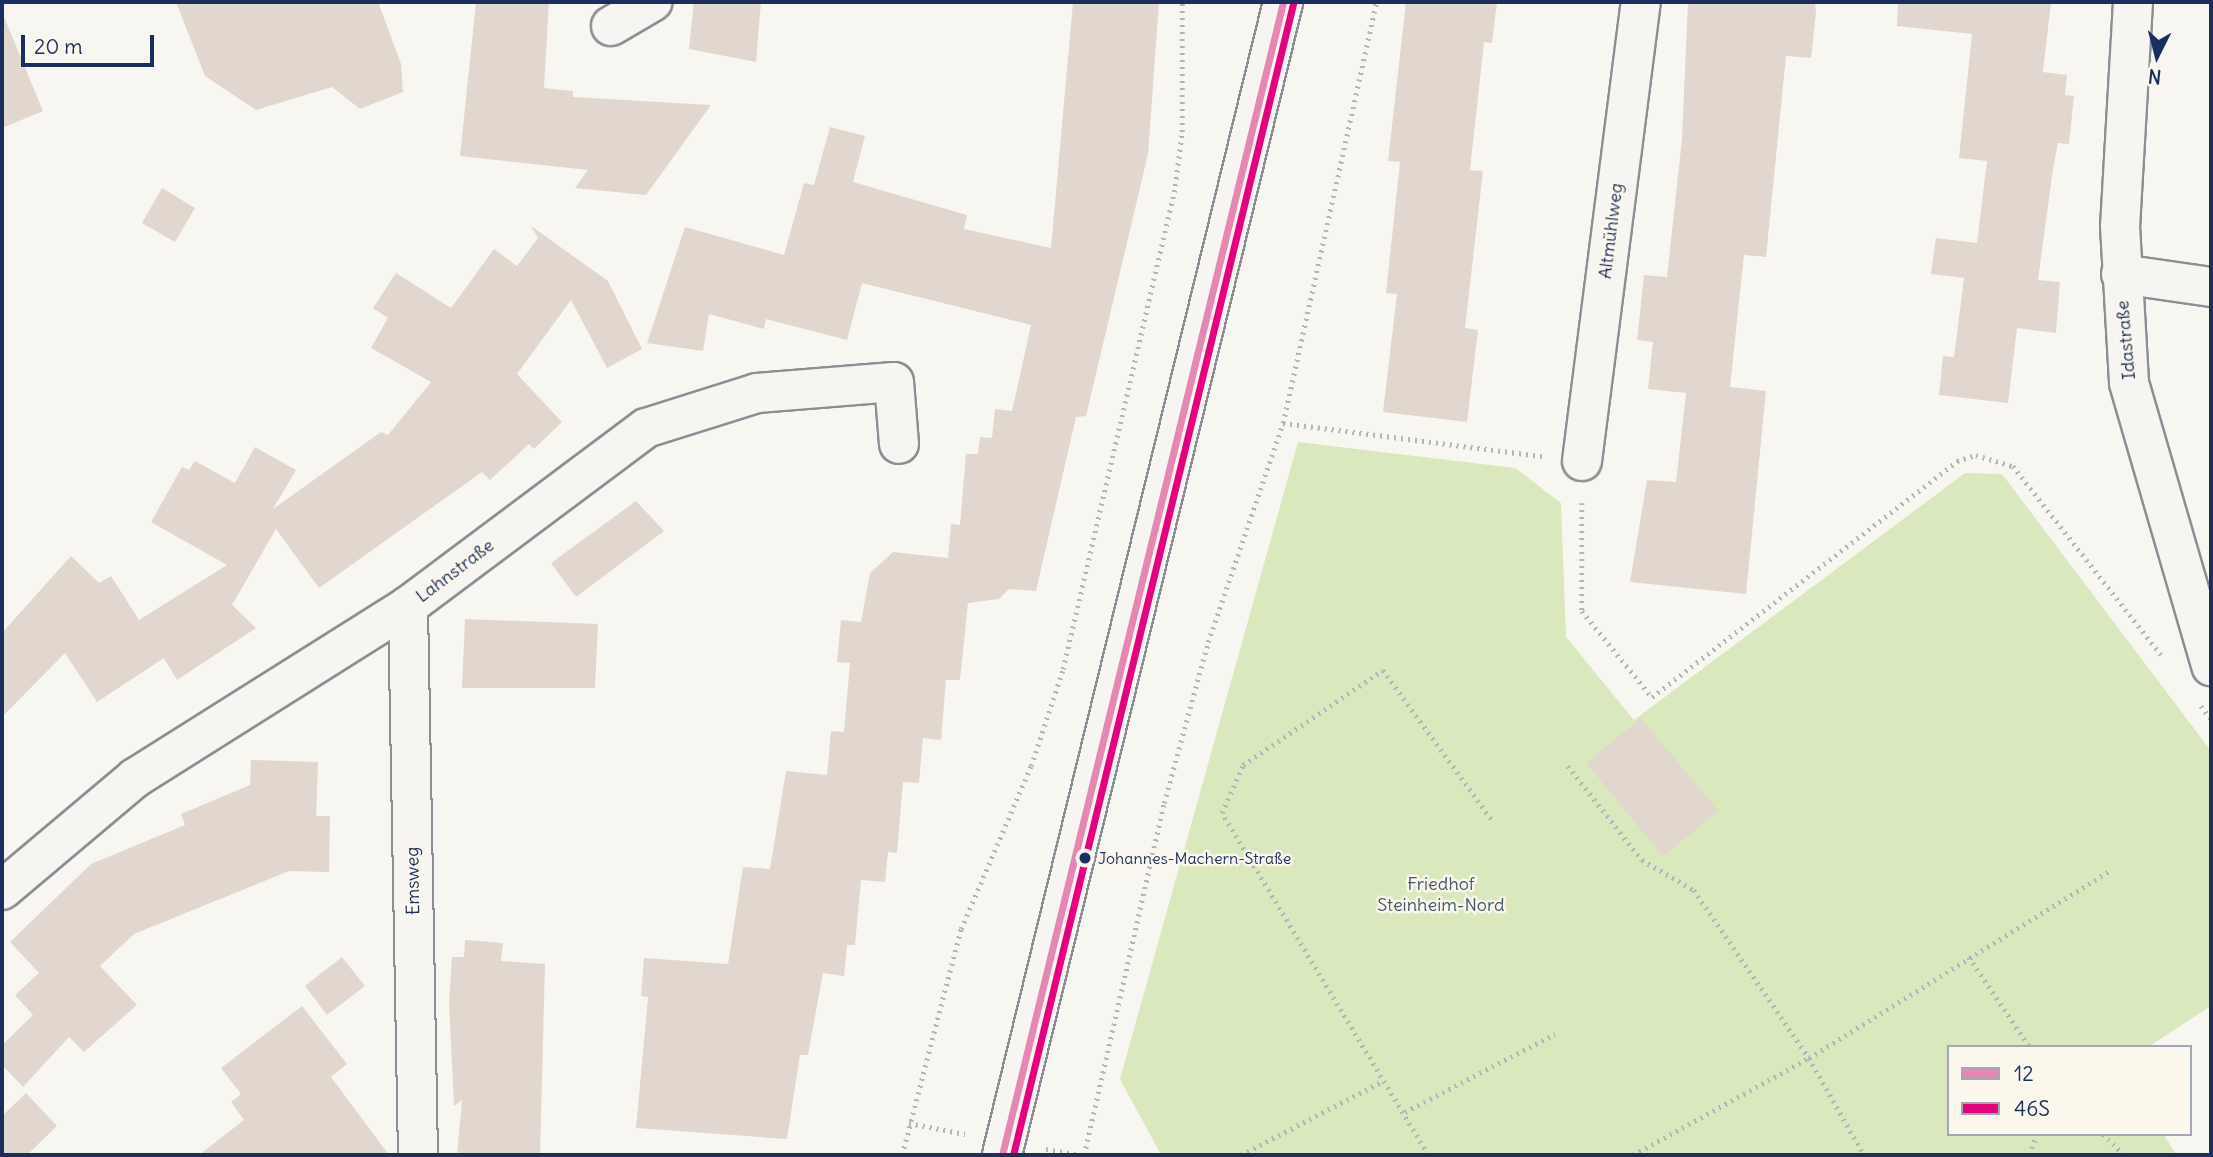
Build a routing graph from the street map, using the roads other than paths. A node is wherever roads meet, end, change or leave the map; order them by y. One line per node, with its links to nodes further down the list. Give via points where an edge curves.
1 (652, 2): 5 (street)
2 (1283, 2): 14 (street)
3 (1640, 2): 9 (street, Altmühlweg)
4 (2133, 2): 6 (street, Idastraße)
5 (611, 26)
6 (2121, 274): 7 (street); 11 (street, Idastraße, via 2129,383)
7 (2211, 287)
8 (899, 443): 10 (street, Lahnstraße, via 894,382 795,387 686,411 617,444)
9 (1582, 461)
10 (408, 606): 12 (street, Lahnstraße, via 135,778); 13 (street, Emsweg)
11 (2203, 682)
12 (2, 890)
13 (418, 1155)
14 (1002, 1155)

